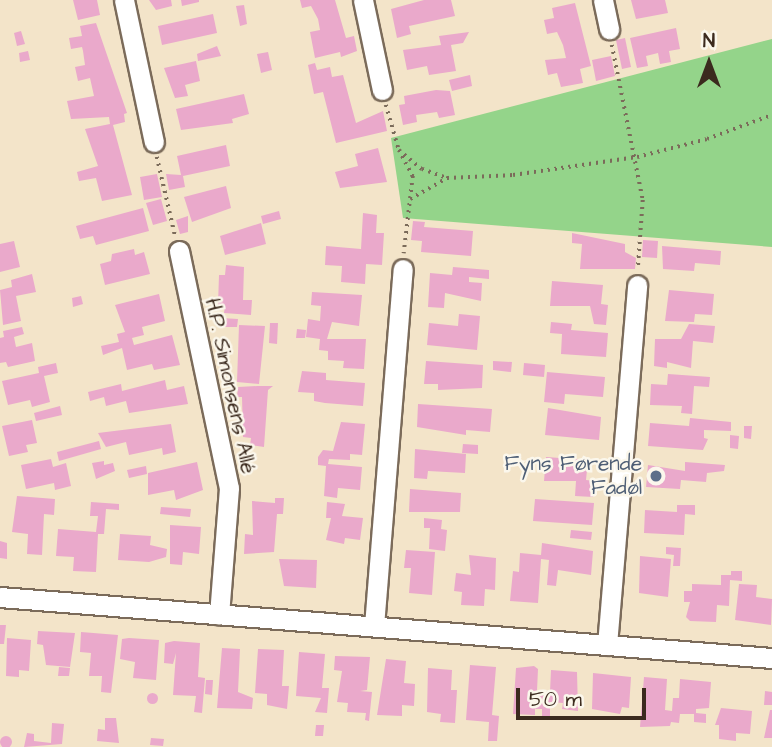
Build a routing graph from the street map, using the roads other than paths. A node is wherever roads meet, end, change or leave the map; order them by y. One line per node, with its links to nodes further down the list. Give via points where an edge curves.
1 (124, 0): 6 (street)
2 (363, 0): 5 (street)
3 (603, 0): 4 (street)
4 (609, 29)
5 (382, 90)
6 (154, 142)
7 (179, 251): 11 (street, H.P. Simonsens Allé, via 229,488)
8 (403, 269): 12 (street)
9 (637, 285): 13 (street)
10 (0, 597): 11 (street)
11 (219, 615): 12 (street)
12 (374, 626): 13 (street)
13 (607, 645): 14 (street)
14 (772, 658)

